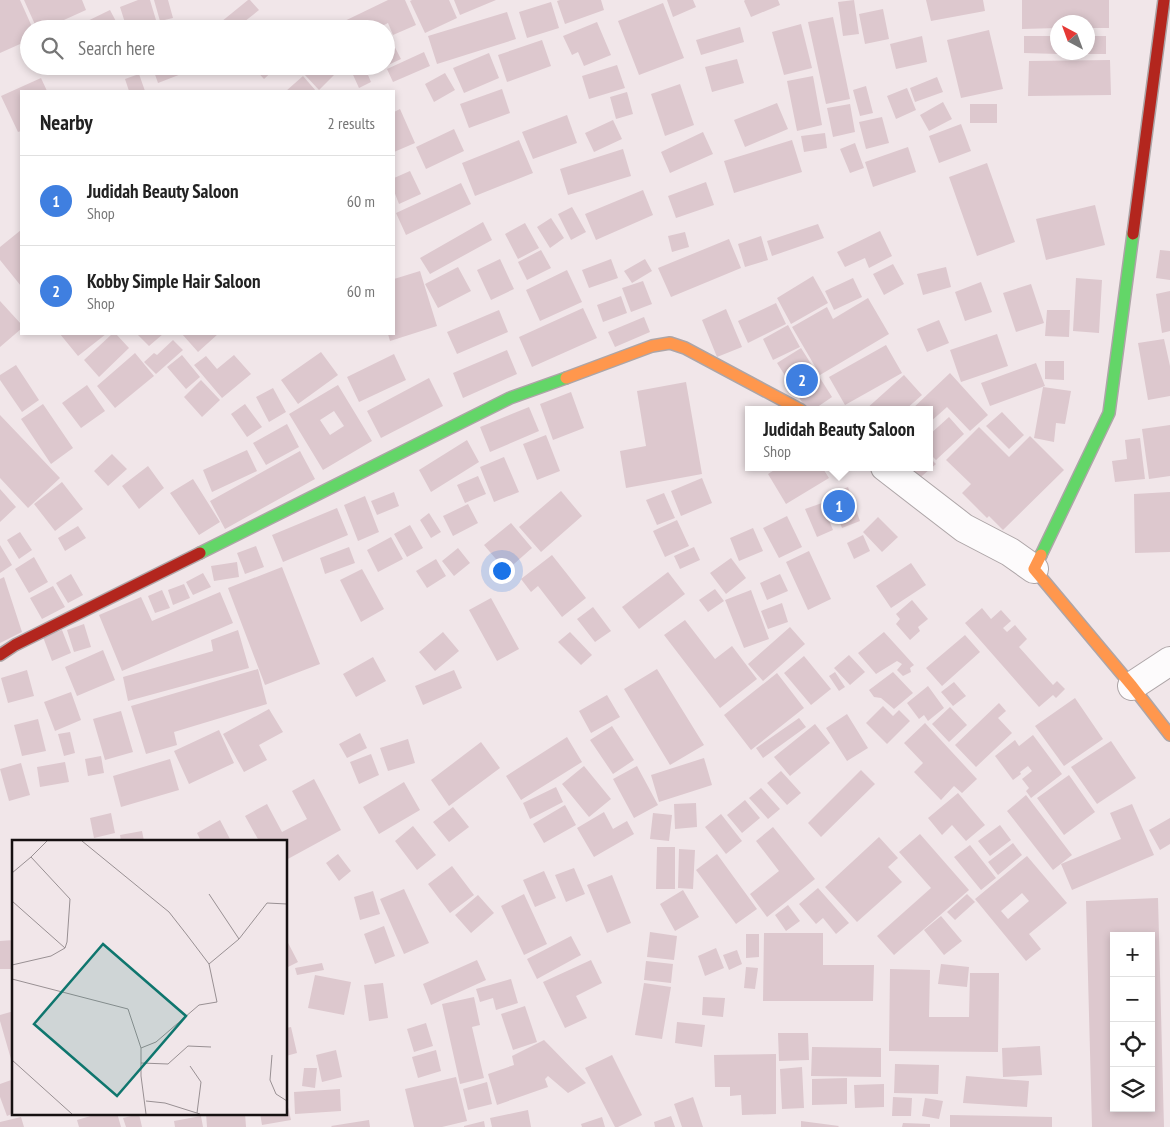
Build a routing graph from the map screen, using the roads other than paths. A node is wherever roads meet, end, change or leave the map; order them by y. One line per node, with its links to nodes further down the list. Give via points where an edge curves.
1 (1164, 0): 4 (street, via 1109,413)
2 (793, 406): 5 (street, via 685,348 670,343 652,346 510,398)
3 (890, 471): 4 (street, via 964,528 1010,552)
4 (1034, 569): 7 (street)
5 (0, 655)
6 (1170, 661): 7 (street)
7 (1132, 686): 8 (street)
8 (1170, 735)

